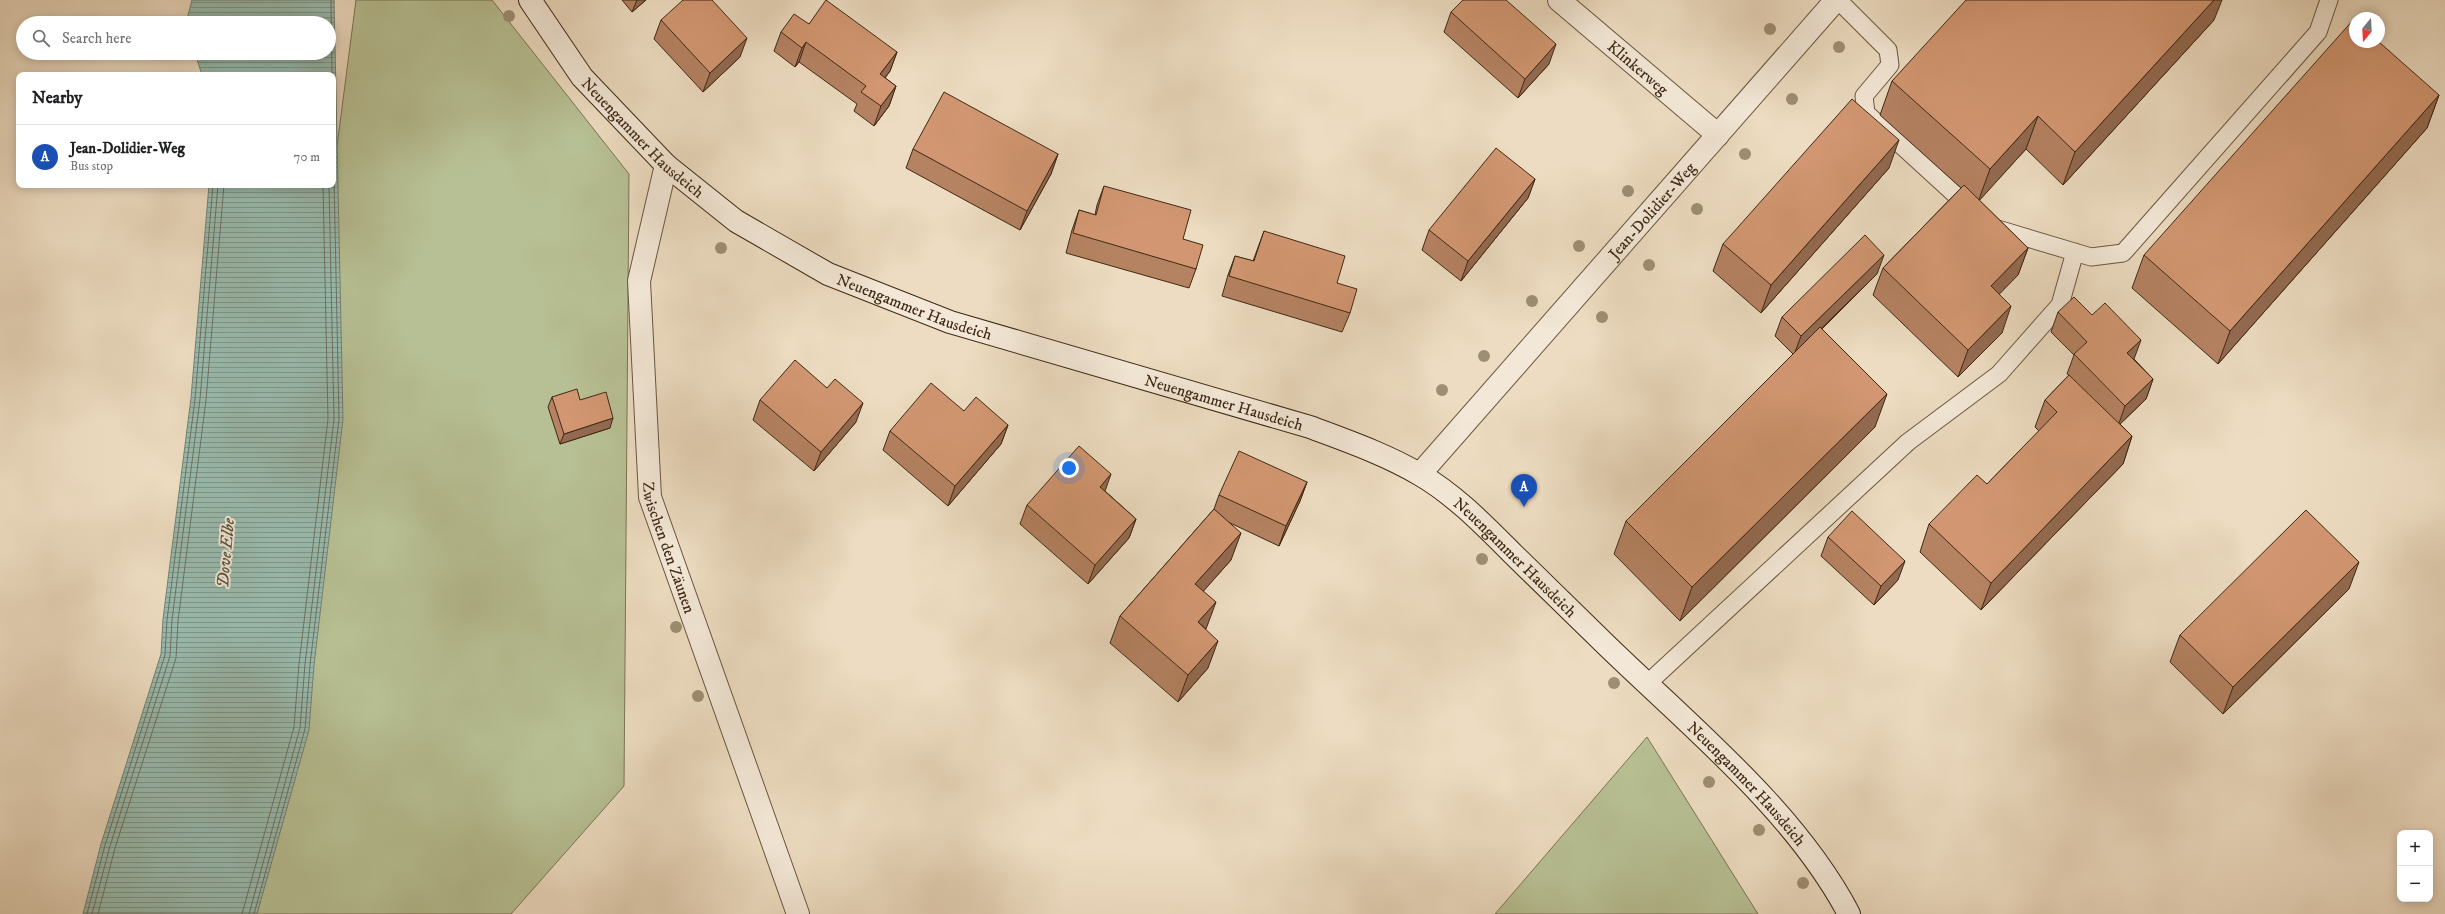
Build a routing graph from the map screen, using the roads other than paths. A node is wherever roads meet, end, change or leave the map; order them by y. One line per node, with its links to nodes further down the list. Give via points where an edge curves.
1 (530, 0): 6 (street, Neuengammer Hausdeich, via 582,76)
2 (1559, 0): 5 (street, Klinkerweg)
3 (1837, 0): 5 (street, Jean-Dolidier-Weg); 7 (lane, via 1888,50 1890,65 1864,96 1866,113 1990,227)
4 (2329, 0): 7 (lane, via 2318,32 2123,253 2091,257)
5 (1718, 135): 8 (street, Jean-Dolidier-Weg)
6 (666, 165): 8 (street, Neuengammer Hausdeich, via 736,221 828,274 950,322 1310,427 1361,446); 10 (street, Zwischen den Zäunen, via 639,281 650,497)
7 (2075, 252): 9 (lane, via 2060,305 1999,374 1908,442)
8 (1420, 474): 9 (street, Neuengammer Hausdeich, via 1458,502 1496,537)
9 (1647, 684): 11 (street, Neuengammer Hausdeich, via 1790,826 1836,888)
10 (798, 914)
11 (1849, 914)

